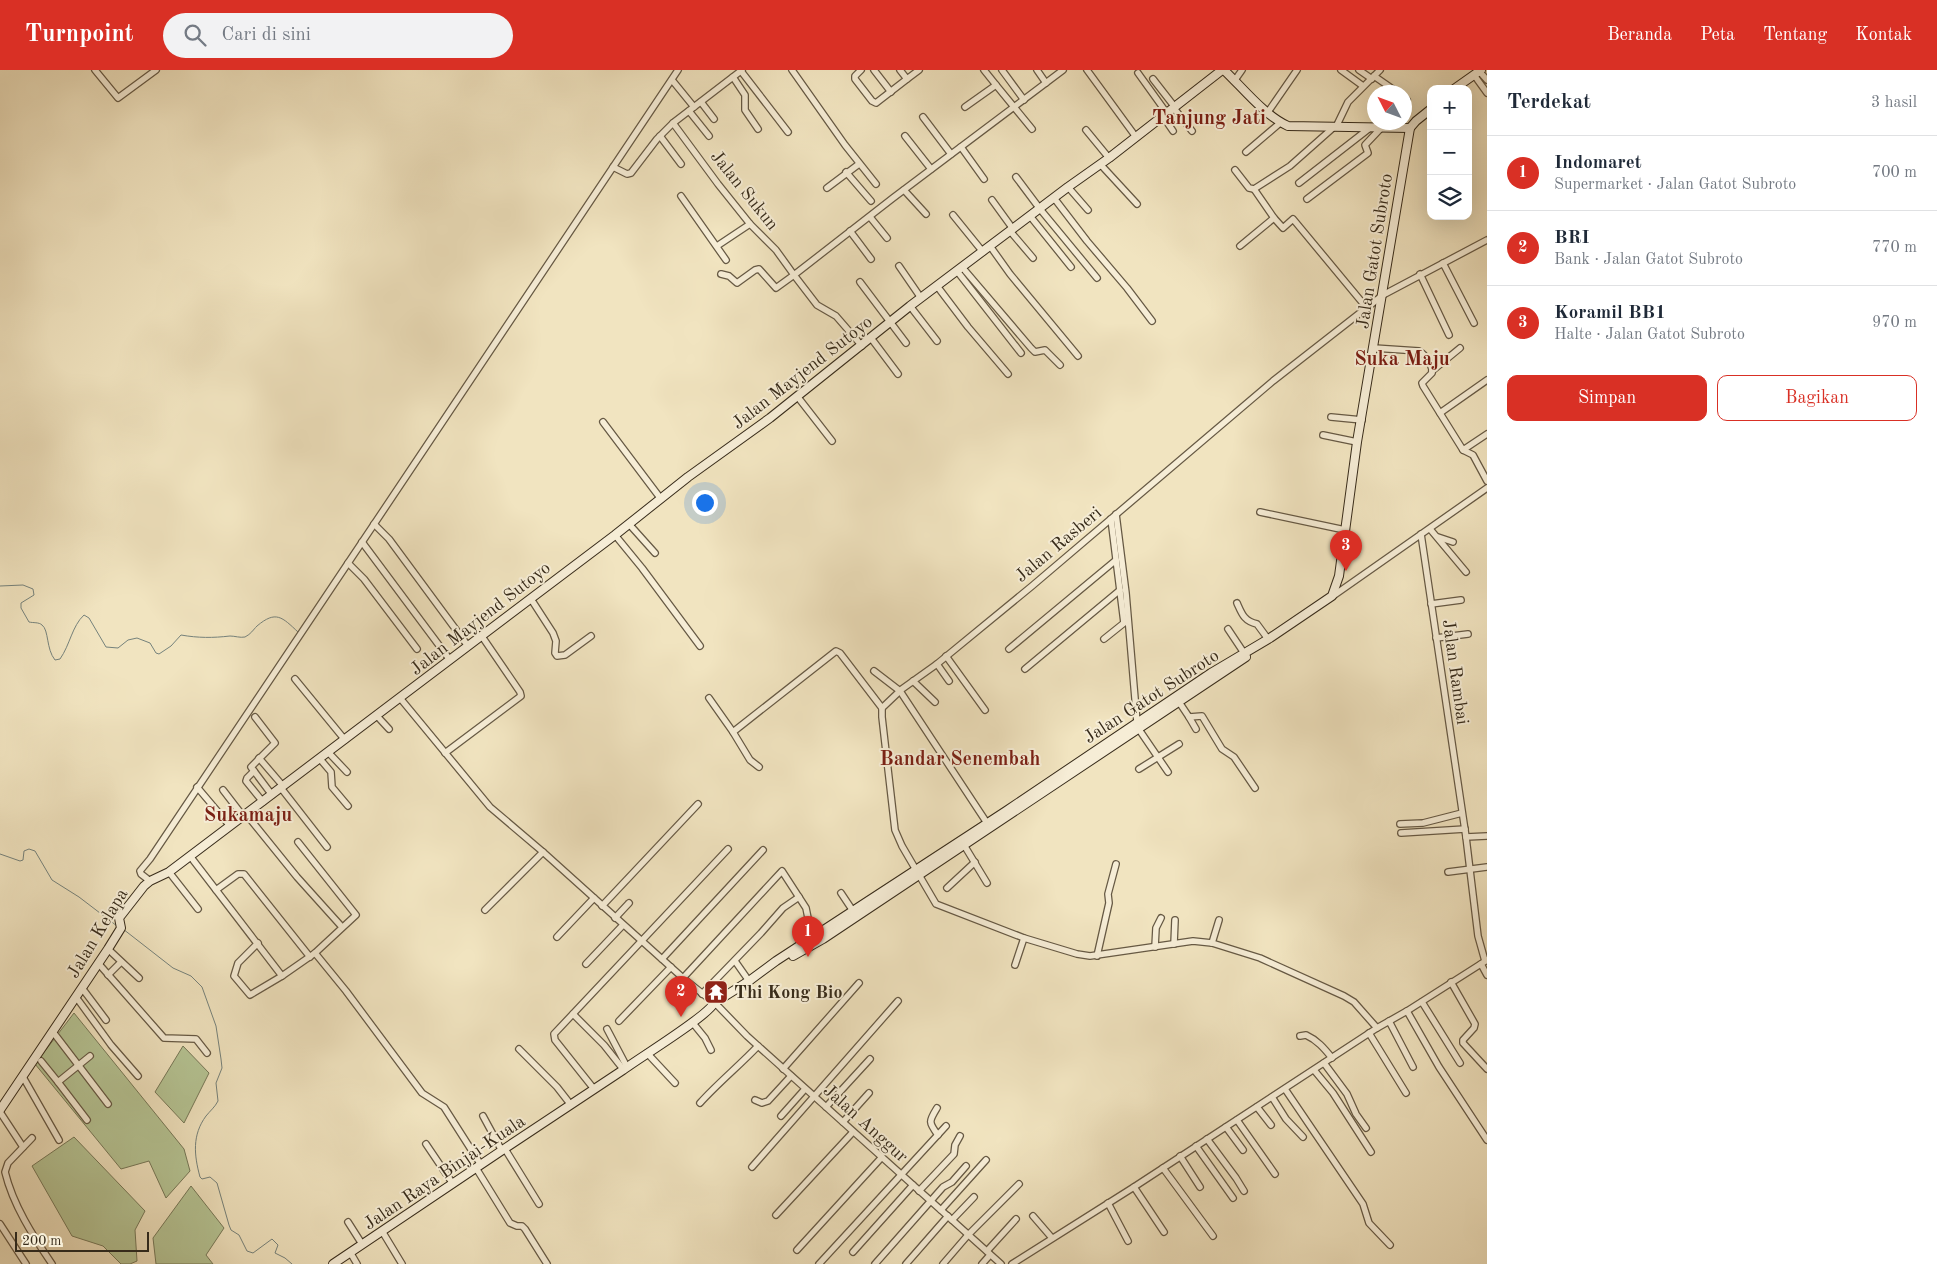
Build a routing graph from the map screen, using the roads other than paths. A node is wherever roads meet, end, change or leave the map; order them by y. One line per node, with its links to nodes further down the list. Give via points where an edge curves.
1 (95, 70): 2 (street, via 118,98)
2 (156, 70)
3 (678, 70): 27 (street)
4 (742, 70): 23 (street); 60 (street)
5 (792, 70): 70 (street)
6 (862, 70): 35 (street, via 854,77 874,102)
7 (874, 70): 35 (street)
8 (900, 70): 25 (street)
9 (919, 70): 25 (street)
10 (984, 70): 31 (street)
11 (1002, 70): 37 (street)
12 (1037, 70): 30 (street)
13 (1063, 70): 30 (street)
14 (1088, 70): 64 (street)
15 (1223, 70): 28 (main road); 42 (main road, Jalan Mayjend Sutoyo)
16 (1242, 70): 28 (street)
17 (1297, 70): 43 (street)
18 (1342, 70): 34 (street)
19 (1359, 70): 24 (street)
20 (1380, 70): 24 (street)
21 (1478, 72): 29 (street); 33 (main road); 36 (street)
22 (1138, 73): 42 (street)
23 (733, 76): 38 (street); 52 (street, via 745,95 745,110)
24 (1373, 78): 32 (street); 34 (street)
25 (907, 79): 35 (street)
26 (1153, 79): 42 (street)
27 (672, 80): 41 (street); 72 (street)
28 (1235, 80): 43 (main road)
29 (1487, 80)
30 (1046, 83): 37 (street)
31 (996, 85): 39 (street); 40 (street)
32 (1385, 85)
33 (1460, 85)
34 (1363, 86): 50 (street, via 1348,102)
35 (890, 92)
36 (1487, 93)
37 (1024, 100): 40 (street)
38 (701, 102): 41 (street); 46 (street)
39 (965, 107)
40 (1014, 107): 53 (street); 65 (street)
41 (692, 109): 48 (street); 62 (street)
42 (1169, 110): 58 (street); 59 (street); 64 (main road, Jalan Mayjend Sutoyo)
43 (1268, 112): 47 (main road)
44 (1427, 115): 49 (main road)
45 (923, 118): 67 (street)
46 (714, 119)
47 (1280, 122): 50 (main road, via 1288,126); 66 (street)
48 (673, 123): 61 (street); 97 (street, Jalan Sukun)
49 (1412, 126)
50 (1335, 127): 51 (main road); 82 (street, via 1290,166)
51 (1367, 128)
52 (758, 129)
53 (1032, 129)
54 (1086, 130): 68 (street)
55 (1368, 130): 79 (street)
56 (1379, 130): 86 (street, via 1365,145 1368,153)
57 (1410, 130): 119 (main road, Jalan Gatot Subroto)
58 (1173, 131)
59 (1192, 131)
60 (788, 132)
61 (660, 136): 69 (street); 72 (street, via 631,173)
62 (709, 136)
63 (905, 136): 73 (street)
64 (1136, 137): 68 (main road, Jalan Mayjend Sutoyo)
65 (962, 147): 67 (street); 77 (street)
66 (1246, 152)
67 (952, 154): 73 (street)
68 (1109, 158): 71 (main road, Jalan Mayjend Sutoyo)
69 (681, 164)
70 (859, 164): 75 (street); 78 (street)
71 (1100, 164): 80 (main road, Jalan Mayjend Sutoyo); 89 (street)
72 (613, 167): 156 (street)
73 (931, 169): 83 (street)
74 (1235, 170): 82 (street, via 1249,188)
75 (846, 172): 81 (street); 88 (street)
76 (1016, 177): 90 (street)
77 (984, 179)
78 (876, 184)
79 (1299, 184)
80 (1068, 187): 85 (main road, Jalan Mayjend Sutoyo); 91 (street)
81 (827, 188)
82 (1254, 189): 96 (street)
83 (904, 190): 92 (street); 95 (street)
84 (681, 196): 102 (street)
85 (1054, 198): 90 (main road, Jalan Mayjend Sutoyo); 123 (street)
86 (1306, 199)
87 (992, 200): 98 (street)
88 (871, 201)
89 (1137, 204)
90 (1040, 209): 94 (main road, Jalan Mayjend Sutoyo); 116 (street)
91 (1088, 210)
92 (926, 214)
93 (953, 216): 105 (street)
94 (1030, 216): 98 (main road, Jalan Mayjend Sutoyo); 111 (street)
95 (870, 217): 99 (street); 100 (street)
96 (1274, 218): 104 (street); 122 (street, via 1283,228 1293,219)
97 (750, 224): 102 (street); 115 (street, Jalan Sukun, via 776,250)
98 (1012, 230): 103 (main road, Jalan Mayjend Sutoyo); 106 (street)
99 (850, 231): 107 (street); 115 (street)
100 (887, 238)
101 (1487, 240): 109 (street, Jalan Rasberi)
102 (717, 246): 108 (street)
103 (990, 246): 105 (main road, Jalan Mayjend Sutoyo); 134 (street)
104 (1240, 246)
105 (982, 252): 112 (main road, Jalan Mayjend Sutoyo)
106 (1033, 258)
107 (871, 259)
108 (726, 260)
109 (1443, 263): 114 (street, Jalan Rasberi); 125 (street)
110 (899, 266): 120 (street)
111 (1071, 267)
112 (959, 269): 118 (main road, Jalan Mayjend Sutoyo); 133 (street); 135 (street, via 1035,352 1045,350)
113 (721, 274): 115 (street, via 737,283 757,269 776,288)
114 (1420, 274): 119 (street, Jalan Rasberi); 126 (street)
115 (794, 275): 130 (street, Jalan Sukun, via 817,305 836,316)
116 (1097, 278)
117 (860, 282): 124 (street)
118 (937, 286): 120 (main road, Jalan Mayjend Sutoyo); 138 (street)
119 (1383, 295): 122 (street, Jalan Rasberi); 131 (main road, Jalan Gatot Subroto)
120 (921, 298): 121 (main road, Jalan Mayjend Sutoyo)
121 (910, 306): 124 (main road, Jalan Mayjend Sutoyo); 128 (street)
122 (1366, 307): 154 (street, Jalan Rasberi)
123 (1152, 321)
124 (890, 322): 127 (main road, Jalan Mayjend Sutoyo); 129 (street)
125 (1474, 323)
126 (1449, 335)
127 (871, 338): 130 (main road, Jalan Mayjend Sutoyo); 137 (street)
128 (937, 341)
129 (906, 343)
130 (862, 346): 140 (main road, Jalan Mayjend Sutoyo)
131 (1374, 348): 136 (street, via 1420,352); 143 (main road, Jalan Gatot Subroto)
132 (1460, 348): 136 (street)
133 (1021, 353)
134 (1078, 356)
135 (1060, 365)
136 (1432, 371): 141 (street, via 1422,383)
137 (898, 374)
138 (1008, 374)
139 (1487, 380): 141 (street)
140 (798, 396): 147 (street); 152 (main road, Jalan Mayjend Sutoyo)
141 (1440, 413): 149 (street)
142 (1331, 417): 143 (street)
143 (1362, 420): 148 (main road, Jalan Gatot Subroto)
144 (603, 422): 152 (street)
145 (1323, 434): 148 (street)
146 (1487, 434): 149 (street)
147 (832, 442)
148 (1357, 442): 159 (main road, Jalan Gatot Subroto)
149 (1463, 450): 150 (street, via 1473,454)
150 (1487, 481)
151 (1487, 488): 158 (street)
152 (660, 499): 157 (main road, Jalan Mayjend Sutoyo)
153 (1260, 512): 159 (street)
154 (1116, 514): 155 (street, Jalan Rasberi); 205 (street)
155 (1111, 519): 166 (street); 187 (street, Jalan Rasberi)
156 (374, 524): 163 (street); 182 (street, via 396,547)
157 (629, 524): 161 (main road, Jalan Mayjend Sutoyo); 165 (street)
158 (1430, 529): 160 (street); 162 (street)
159 (1345, 530): 170 (main road, Jalan Gatot Subroto, via 1339,577)
160 (1421, 534): 170 (street); 174 (street, Jalan Rambai)
161 (615, 535): 171 (main road, Jalan Mayjend Sutoyo); 183 (street)
162 (1438, 537): 164 (street); 168 (street)
163 (362, 542): 167 (street); 188 (street)
164 (1453, 542)
165 (655, 553)
166 (1116, 560): 169 (street); 185 (street)
167 (348, 563): 184 (street); 221 (street)
168 (1466, 572)
169 (1120, 590): 179 (street, via 1124,623); 190 (street)
170 (1332, 596): 181 (main road, Jalan Gatot Subroto)
171 (531, 599): 177 (main road, Jalan Mayjend Sutoyo); 178 (street, via 552,633 557,656 565,655)
172 (1461, 600): 174 (street)
173 (1236, 603): 181 (street, via 1244,618 1257,624)
174 (1431, 604): 180 (street, Jalan Rambai)
175 (1228, 629): 186 (street)
176 (1468, 634): 180 (street)
177 (481, 635): 182 (main road, Jalan Mayjend Sutoyo); 212 (street, via 521,696)
178 (591, 636)
179 (1104, 638)
180 (1436, 638): 229 (street, Jalan Rambai)
181 (1266, 640): 186 (main road, Jalan Gatot Subroto); 199 (main road)
182 (468, 646): 188 (main road, Jalan Mayjend Sutoyo)
183 (700, 646)
184 (417, 649)
185 (1009, 649)
186 (1244, 653): 205 (main road, Jalan Gatot Subroto)
187 (946, 656): 189 (street, Jalan Rasberi); 201 (street)
188 (450, 660): 196 (main road, Jalan Mayjend Sutoyo)
189 (937, 664): 193 (street, Jalan Rasberi); 194 (street)
190 (1025, 669)
191 (874, 671): 195 (street)
192 (295, 679): 209 (street)
193 (913, 681): 195 (street, Jalan Rasberi); 198 (street)
194 (949, 681)
195 (900, 691): 200 (street, Jalan Rasberi); 231 (street)
196 (400, 698): 202 (main road, Jalan Kelapa); 212 (street, Jalan Anggur)
197 (709, 698): 208 (street)
198 (935, 702)
199 (1179, 702): 204 (street); 205 (main road)
200 (882, 708): 208 (street, via 836,651); 251 (street, via 892,817 898,838)
201 (986, 710)
202 (377, 716): 206 (street); 209 (main road, Jalan Kelapa)
203 (255, 717): 214 (street, via 275,742)
204 (1190, 717): 207 (street); 223 (street, via 1202,716 1222,749 1234,757)
205 (1138, 725): 213 (street); 231 (main road, Jalan Gatot Subroto); 239 (main road, via 1098,757)
206 (389, 729)
207 (1196, 729)
208 (733, 732): 216 (street, via 750,760)
209 (345, 740): 211 (main road, Jalan Kelapa)
210 (1178, 744): 213 (street)
211 (328, 752): 215 (main road, Jalan Kelapa); 219 (street)
212 (445, 753): 243 (street, Jalan Anggur, via 490,807)
213 (1158, 755): 217 (street); 220 (street)
214 (259, 758): 218 (street, via 251,766); 222 (street)
215 (320, 759): 222 (main road, Jalan Kelapa); 228 (street, via 331,772 332,787)
216 (759, 767)
217 (1139, 769)
218 (254, 771): 225 (street); 226 (street, via 246,780)
219 (346, 772)
220 (1168, 772)
221 (198, 787): 233 (street); 252 (street, via 140,870)
222 (282, 787): 225 (main road, Jalan Kelapa); 240 (street)
223 (1255, 788)
224 (223, 790): 230 (street)
225 (272, 795): 226 (main road, Jalan Kelapa)
226 (263, 802): 230 (main road, Jalan Kelapa)
227 (698, 804): 260 (street)
228 (348, 806)
229 (1462, 813): 232 (street, via 1423,823); 234 (street, Jalan Rambai)
230 (245, 815): 233 (main road, Jalan Kelapa); 269 (street)
231 (987, 823): 251 (main road, Jalan Gatot Subroto)
232 (1400, 824)
233 (230, 826): 244 (main road, Jalan Kelapa)
234 (1465, 829): 235 (street); 237 (street, Jalan Rambai)
235 (1401, 833)
236 (1487, 836): 237 (street)
237 (1466, 837): 248 (street, Jalan Rambai)
238 (298, 842): 269 (street, via 356,915)
239 (964, 845): 245 (street); 251 (main road)
240 (327, 847)
241 (728, 849): 273 (street)
242 (764, 850): 281 (street)
243 (543, 852): 257 (street, Jalan Anggur); 262 (street)
244 (190, 856): 249 (main road, Jalan Kelapa); 255 (street)
245 (976, 862): 253 (street); 254 (street)
246 (1116, 864): 280 (street)
247 (1487, 867): 248 (street)
248 (1470, 870): 250 (street); 283 (street, Jalan Rambai)
249 (169, 872): 252 (main road, Jalan Kelapa); 261 (street)
250 (1448, 872)
251 (918, 873): 263 (main road, Jalan Gatot Subroto); 271 (main road); 272 (street, via 936,904)
252 (150, 881): 278 (main road, Jalan Kelapa, via 119,918 121,928)
253 (987, 883)
254 (947, 888)
255 (216, 890): 274 (street); 279 (street, via 238,874 244,874)
256 (841, 893): 263 (street)
257 (594, 898): 260 (street, Jalan Anggur); 270 (street)
258 (799, 898): 271 (street); 282 (street, via 783,908); 294 (street, via 782,871)
259 (629, 904): 264 (street)
260 (602, 906): 264 (street, Jalan Anggur)
261 (198, 909)
262 (485, 910)
263 (853, 911): 271 (main road, Jalan Gatot Subroto)
264 (615, 918): 268 (street, Jalan Anggur)
265 (1161, 918): 277 (street, via 1156,928)
266 (1175, 920): 276 (street)
267 (1219, 920): 275 (street)
268 (623, 925): 273 (street, Jalan Anggur); 287 (street)
269 (342, 927): 279 (street)
270 (557, 937)
271 (819, 938): 285 (main road, Jalan Gatot Subroto)
272 (1024, 938): 280 (street, via 1077,954); 288 (street)
273 (642, 941): 281 (street, Jalan Anggur); 305 (street)
274 (258, 942): 292 (street); 292 (street, via 238,963 234,976 250,995)
275 (1212, 942): 276 (street); 310 (street, via 1260,958 1344,996 1358,1006)
276 (1174, 944): 277 (street)
277 (1155, 947): 280 (street)
278 (108, 949): 284 (street); 286 (main road, Jalan Kelapa)
279 (312, 955): 292 (street); 379 (street, via 346,991 422,1093 444,1107)
280 (1097, 956)
281 (662, 959): 289 (street, Jalan Anggur)
282 (735, 961): 295 (street); 299 (street)
283 (1484, 961): 291 (street, Jalan Rambai); 296 (street)
284 (121, 962): 290 (street); 293 (street)
285 (777, 962): 295 (main road, Jalan Gatot Subroto); 303 (main road)
286 (98, 963): 290 (street); 298 (main road, Jalan Kelapa)
287 (586, 964)
288 (1015, 965)
289 (670, 967): 294 (street, Jalan Anggur); 307 (street)
290 (108, 975): 318 (street, via 164,1038 196,1039)
291 (1487, 975)
292 (282, 976)
293 (139, 978)
294 (683, 978): 299 (street, Jalan Anggur)
295 (749, 981): 303 (main road, Jalan Gatot Subroto)
296 (1451, 982): 302 (street); 330 (street, via 1475,1024 1464,1043)
297 (859, 983): 329 (street)
298 (82, 988): 300 (main road, Jalan Kelapa); 306 (street)
299 (702, 994): 303 (street, Jalan Anggur)
300 (76, 997): 312 (main road, Jalan Kelapa); 332 (street)
301 (898, 1001): 342 (street)
302 (1422, 1002): 304 (street); 325 (street)
303 (714, 1005): 309 (main road, Jalan Gatot Subroto); 315 (street, Jalan Anggur)
304 (1407, 1012): 308 (street); 368 (street)
305 (573, 1014): 328 (street); 337 (street, via 554,1037)
306 (106, 1020)
307 (619, 1021)
308 (1389, 1021): 310 (street); 327 (street)
309 (692, 1022): 317 (street); 319 (main road, Jalan Gatot Subroto)
310 (1377, 1028): 313 (street)
311 (607, 1030): 328 (street)
312 (52, 1032): 326 (street); 334 (main road, Jalan Kelapa)
313 (1369, 1033): 321 (street); 341 (street)
314 (1300, 1036): 321 (street, via 1312,1038)
315 (758, 1046): 329 (street, Jalan Anggur); 346 (street)
316 (519, 1049): 347 (street)
317 (710, 1050)
318 (207, 1053)
319 (647, 1053): 328 (main road, Jalan Gatot Subroto); 336 (street)
320 (90, 1056): 326 (street)
321 (1332, 1058): 324 (street)
322 (870, 1059): 348 (street)
323 (41, 1061): 335 (street)
324 (1324, 1063): 331 (street); 360 (street, via 1348,1094)
325 (1460, 1063)
326 (78, 1066): 335 (street); 345 (street)
327 (1413, 1066)
328 (625, 1068): 337 (main road, Jalan Gatot Subroto)
329 (783, 1069): 333 (street, Jalan Anggur)
330 (1487, 1069)
331 (1314, 1070): 339 (street); 374 (street)
332 (138, 1076)
333 (791, 1076): 338 (street, Jalan Anggur); 344 (street, via 768,1101)
334 (23, 1077): 351 (main road, Jalan Kelapa); 367 (street)
335 (58, 1082): 354 (street)
336 (675, 1083)
337 (594, 1089): 347 (main road, Jalan Gatot Subroto)
338 (805, 1089): 342 (street, Jalan Anggur); 353 (street)
339 (1285, 1089): 343 (street); 410 (street, via 1358,1196 1369,1223)
340 (869, 1093): 356 (street)
341 (1406, 1093)
342 (814, 1096): 348 (street, Jalan Anggur); 380 (street)
343 (1272, 1097): 349 (street); 364 (street)
344 (755, 1100)
345 (108, 1104)
346 (700, 1104)
347 (571, 1105): 372 (main road, Jalan Raya Binjai-Kuala)
348 (826, 1107): 356 (street, Jalan Anggur)
349 (1257, 1107): 355 (street); 357 (street)
350 (937, 1108): 362 (street, via 930,1123)
351 (0, 1111): 371 (street)
352 (484, 1116): 372 (street)
353 (781, 1116)
354 (87, 1120)
355 (1237, 1120): 359 (street); 382 (street)
356 (843, 1122): 361 (street, Jalan Anggur)
357 (1271, 1124)
358 (946, 1126): 362 (street)
359 (1226, 1127): 366 (street); 373 (street)
360 (1366, 1128)
361 (853, 1132): 376 (street, Jalan Anggur); 397 (street)
362 (938, 1134): 383 (street)
363 (960, 1136): 389 (street, via 954,1154)
364 (1303, 1137)
365 (32, 1138): 371 (street)
366 (1207, 1139): 370 (street); 390 (street)
367 (59, 1140)
368 (1487, 1140)
369 (426, 1144): 384 (street)
370 (1196, 1146): 375 (street); 392 (street)
371 (23, 1147): 416 (street, via 6,1166 6,1178 35,1239)
372 (504, 1150): 379 (main road, Jalan Raya Binjai-Kuala); 395 (street)
373 (1243, 1150)
374 (1371, 1152)
375 (1180, 1156): 381 (street); 388 (street)
376 (882, 1157): 383 (street, Jalan Anggur); 411 (street)
377 (986, 1160): 396 (street)
378 (966, 1166): 393 (street)
379 (479, 1167): 384 (main road, Jalan Raya Binjai-Kuala); 420 (street, via 510,1222 525,1229)
380 (752, 1167)
381 (1163, 1168): 387 (street); 406 (street)
382 (1275, 1174)
383 (902, 1175): 386 (street, Jalan Anggur); 421 (street)
384 (453, 1184): 403 (main road, Jalan Raya Binjai-Kuala)
385 (1019, 1184): 405 (street)
386 (913, 1185): 389 (street, Jalan Anggur); 413 (street)
387 (1134, 1187): 394 (street); 404 (street)
388 (1200, 1187)
389 (919, 1191): 393 (street, Jalan Anggur)
390 (1244, 1191)
391 (974, 1197): 399 (street)
392 (1233, 1198)
393 (932, 1202): 396 (street, Jalan Anggur); 422 (street)
394 (1108, 1203): 407 (street); 408 (street)
395 (540, 1204)
396 (941, 1210): 399 (street, Jalan Anggur)
397 (776, 1215)
398 (1034, 1216): 407 (street)
399 (950, 1218): 405 (street, Jalan Anggur); 423 (street)
400 (1016, 1219): 414 (street)
401 (348, 1222): 409 (street)
402 (0, 1224): 415 (street)
403 (382, 1231): 409 (main road, Jalan Raya Binjai-Kuala); 419 (street)
404 (1164, 1232)
405 (968, 1235): 414 (street, Jalan Anggur); 424 (street)
406 (1214, 1236)
407 (1052, 1238): 427 (street)
408 (1128, 1241)
409 (362, 1244): 412 (main road, Jalan Raya Binjai-Kuala)
410 (1390, 1245)
411 (796, 1250)
412 (350, 1252): 417 (main road, Jalan Raya Binjai-Kuala); 418 (street)
413 (853, 1252)
414 (988, 1253): 425 (street); 426 (street, Jalan Anggur)
415 (26, 1264)
416 (52, 1264)
417 (333, 1264)
418 (357, 1264)
419 (402, 1264)
420 (547, 1264)
421 (819, 1264)
422 (876, 1264)
423 (906, 1264)
424 (943, 1264)
425 (982, 1264)
426 (1001, 1264)
427 (1012, 1264)

